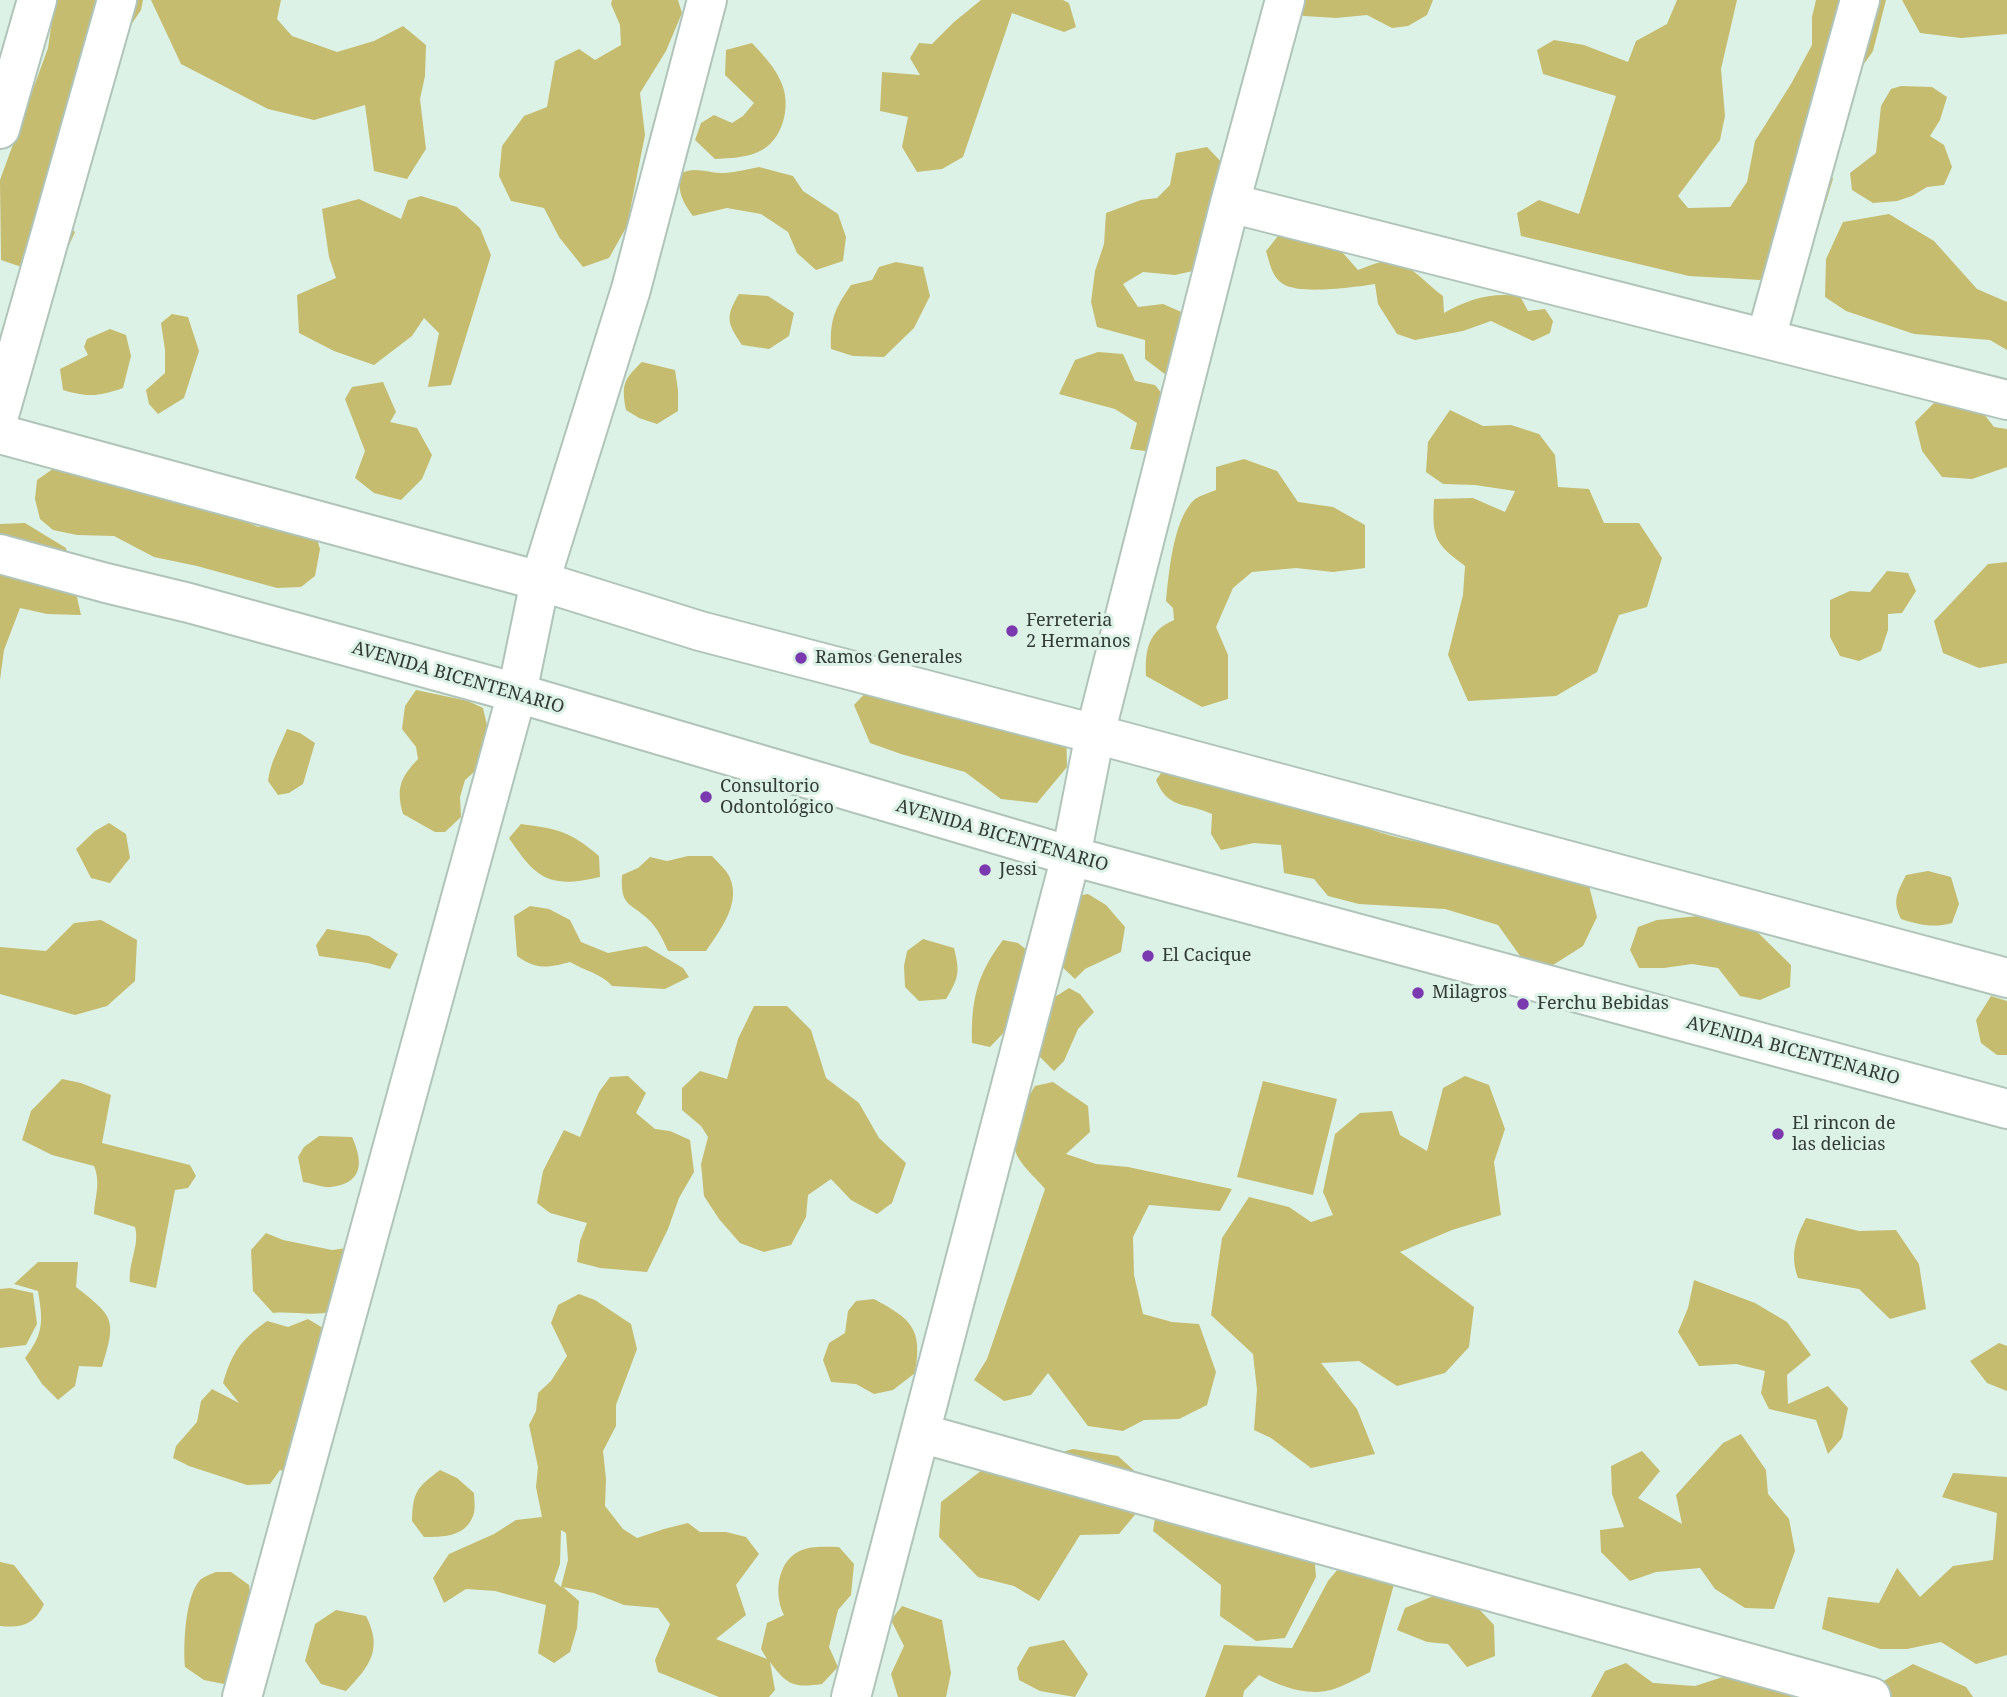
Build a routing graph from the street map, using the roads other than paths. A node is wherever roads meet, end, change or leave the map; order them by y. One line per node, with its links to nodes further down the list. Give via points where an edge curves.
1 (37, 0): 6 (street)
2 (117, 0): 10 (street)
3 (707, 0): 13 (street, via 631,289)
4 (1285, 0): 7 (street)
5 (1860, 0): 8 (street)
6 (0, 129)
7 (1230, 203): 8 (street); 15 (street)
8 (1766, 338): 9 (street)
9 (2007, 400)
10 (0, 412)
11 (0, 434): 13 (street)
12 (0, 554): 14 (street, AVENIDA BICENTENARIO)
13 (540, 581): 14 (street); 15 (street, via 700,631)
14 (517, 694): 16 (street, AVENIDA BICENTENARIO); 20 (street)
15 (1094, 734): 16 (street); 17 (street)
16 (1071, 856): 18 (street, AVENIDA BICENTENARIO); 19 (street)
17 (2007, 978)
18 (2007, 1108)
19 (920, 1433): 21 (street); 22 (street)
20 (242, 1697)
21 (851, 1697)
22 (1871, 1697)

